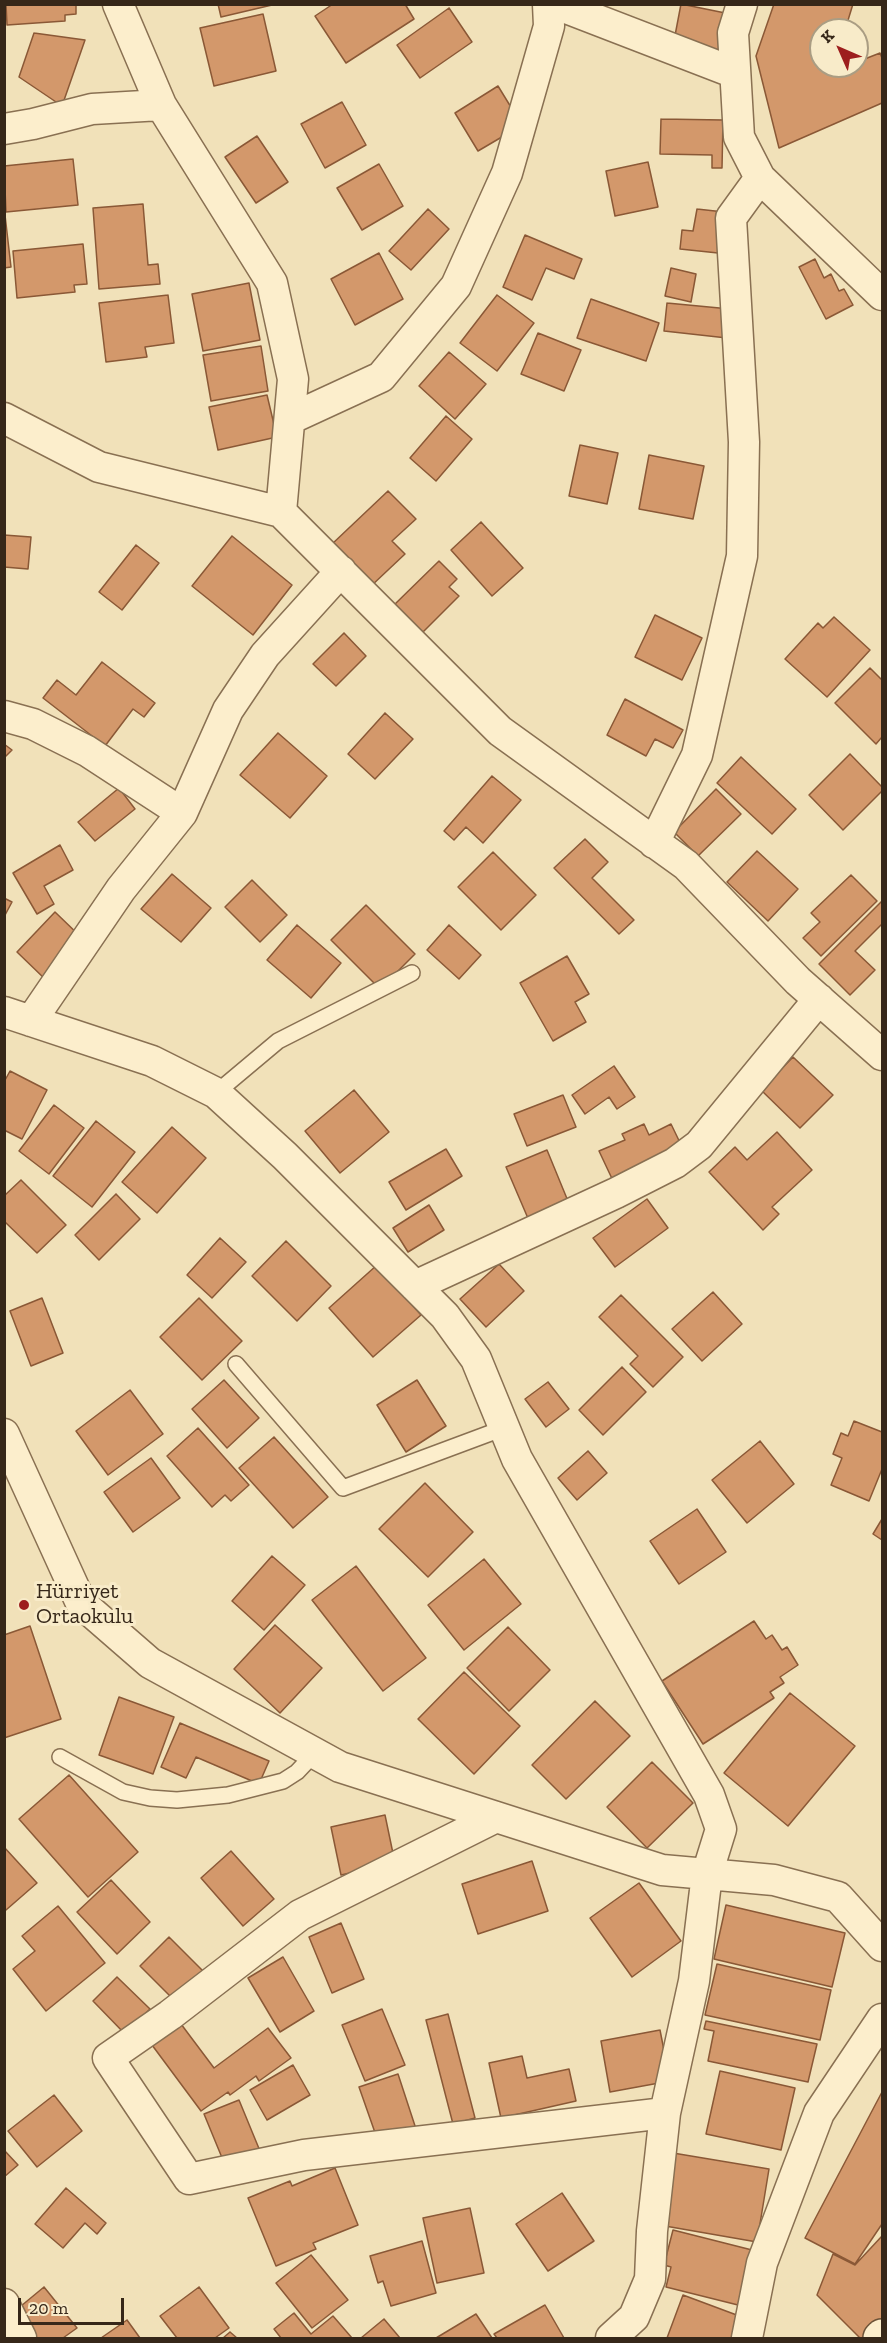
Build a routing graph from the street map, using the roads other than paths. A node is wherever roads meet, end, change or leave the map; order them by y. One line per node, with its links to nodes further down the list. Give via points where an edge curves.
1 (118, 4): 6 (street)
2 (548, 4): 11 (street, via 549,26 507,173 456,286 381,377)
3 (556, 4): 5 (street)
4 (742, 4): 5 (street, via 733,33)
5 (735, 73): 8 (street, via 739,137)
6 (160, 105): 7 (street, via 92,109); 11 (street, via 272,283 293,379)
7 (4, 129)
8 (760, 178): 9 (street); 16 (street, via 731,218 744,442 742,556 697,755)
9 (882, 295)
10 (4, 418): 12 (street, via 99,467)
11 (290, 419): 12 (street)
12 (281, 512): 13 (street)
13 (341, 571): 15 (street, via 265,656 228,710); 16 (street, via 500,731)
14 (4, 716): 15 (street, via 33,724 87,751)
15 (182, 813): 19 (street)
16 (654, 843): 18 (street, via 686,866)
17 (412, 973): 21 (lane, via 278,1041)
18 (819, 999): 20 (street); 22 (street, via 699,1145 675,1163)
19 (18, 1017): 21 (street, via 152,1061)
20 (882, 1055)
21 (216, 1093): 22 (street)
22 (415, 1286): 24 (street, via 445,1316 476,1359)
23 (236, 1364): 24 (lane, via 343,1488)
24 (504, 1428): 29 (street, via 517,1459 709,1795 721,1829)
25 (4, 1434): 26 (street, via 81,1603 150,1664)
26 (315, 1754): 27 (lane, via 284,1781 228,1795 177,1800 123,1792); 28 (street, via 340,1767)
27 (60, 1757)
28 (496, 1817): 29 (street, via 662,1870); 32 (street, via 300,1915 108,2058 189,2179 304,2155)
29 (707, 1874): 30 (street, via 774,1880 838,1897); 32 (street, via 694,1981)
30 (882, 1946)
31 (882, 2019): 36 (street, via 819,2113 762,2263)
32 (665, 2113): 35 (street, via 650,2279 634,2317)
33 (4, 2304): 34 (street)
34 (21, 2338)
35 (611, 2338)
36 (747, 2338)

